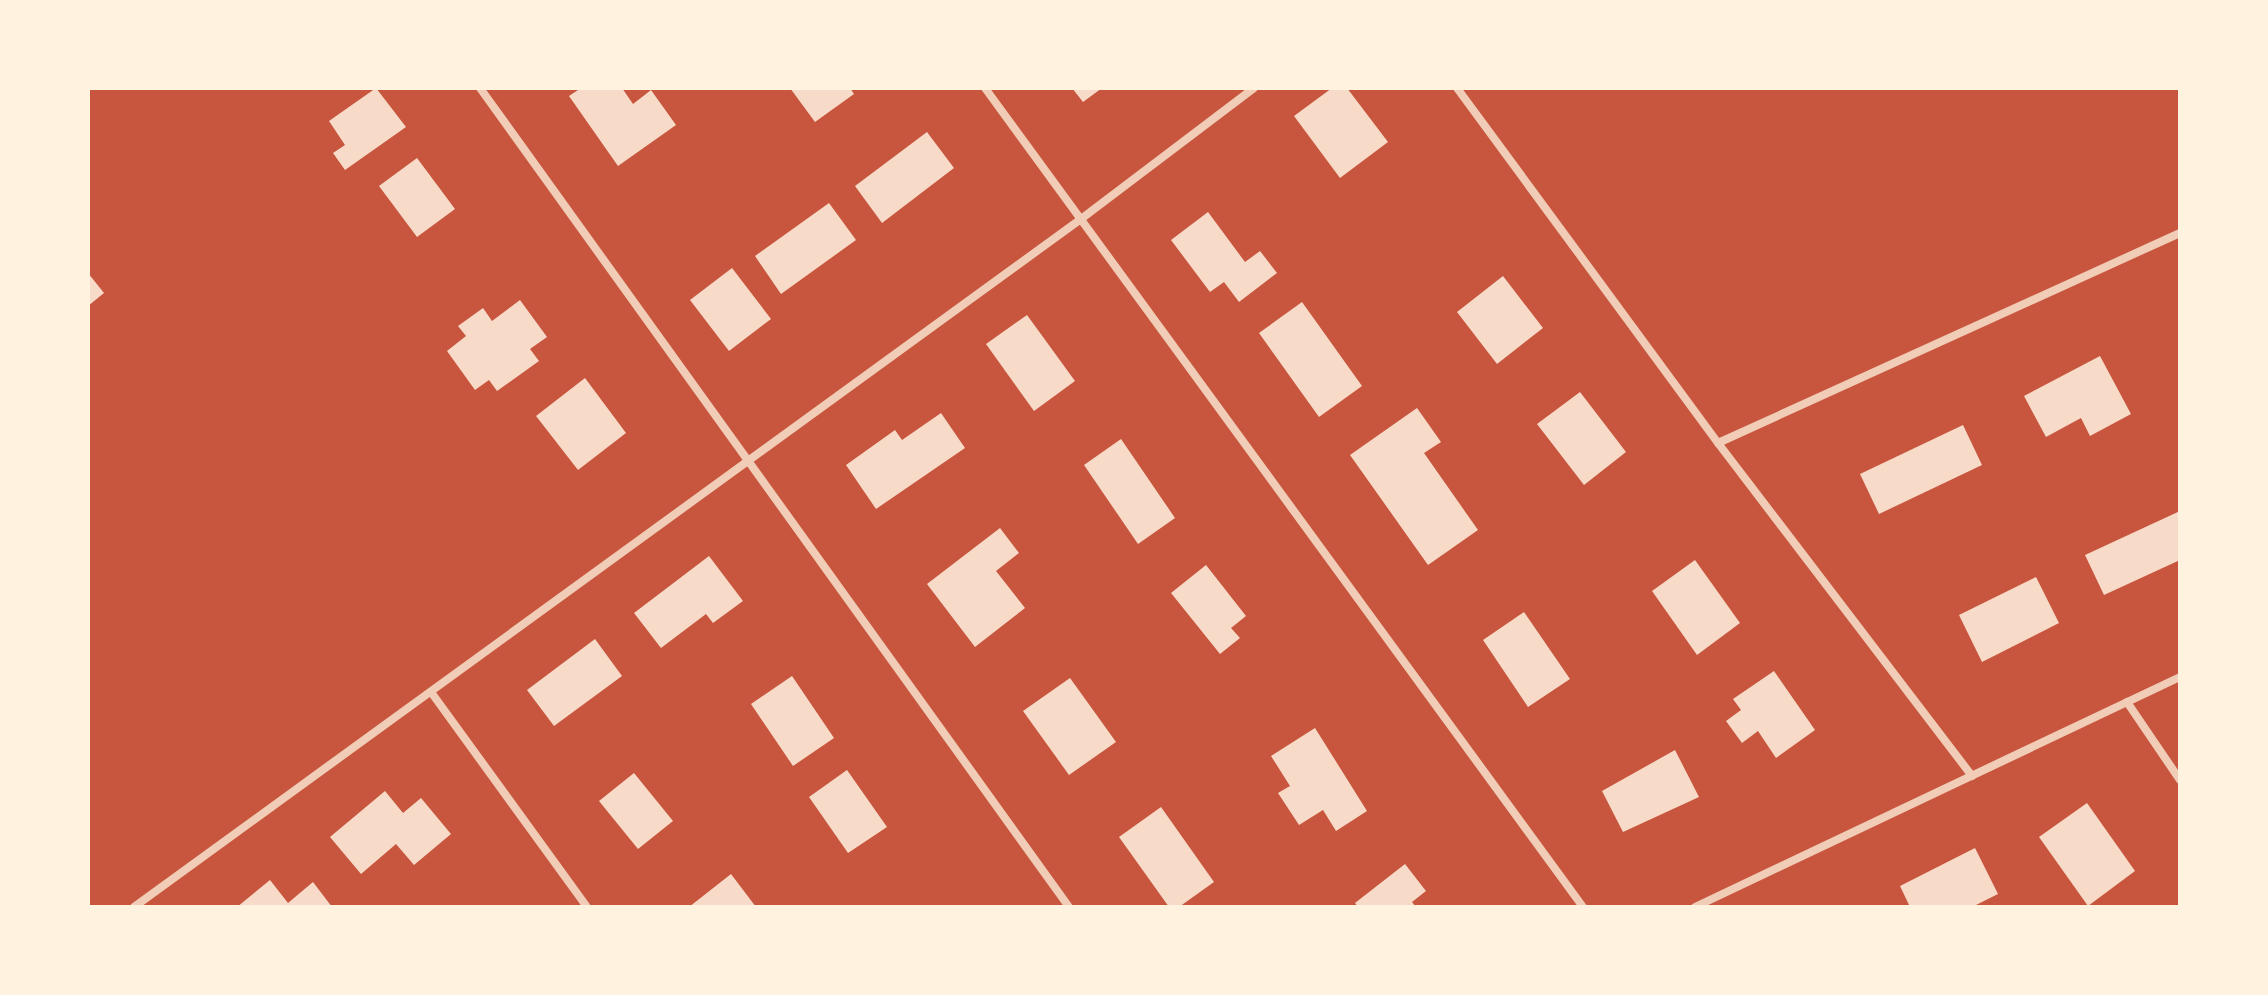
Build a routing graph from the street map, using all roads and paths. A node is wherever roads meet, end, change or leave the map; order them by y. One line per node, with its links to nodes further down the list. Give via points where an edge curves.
1 (480, 88): 8 (street)
2 (985, 88): 5 (street)
3 (1254, 88): 5 (street)
4 (1457, 88): 7 (street)
5 (1081, 219): 8 (street); 17 (street)
6 (2180, 233): 7 (street)
7 (1718, 443): 12 (street)
8 (748, 461): 10 (street); 16 (street)
9 (2180, 677): 11 (street)
10 (431, 692): 14 (street); 15 (street)
11 (2127, 702): 12 (street); 13 (street)
12 (1972, 776): 18 (street)
13 (2180, 780)
14 (134, 907)
15 (587, 907)
16 (1069, 907)
17 (1583, 907)
18 (1695, 907)

